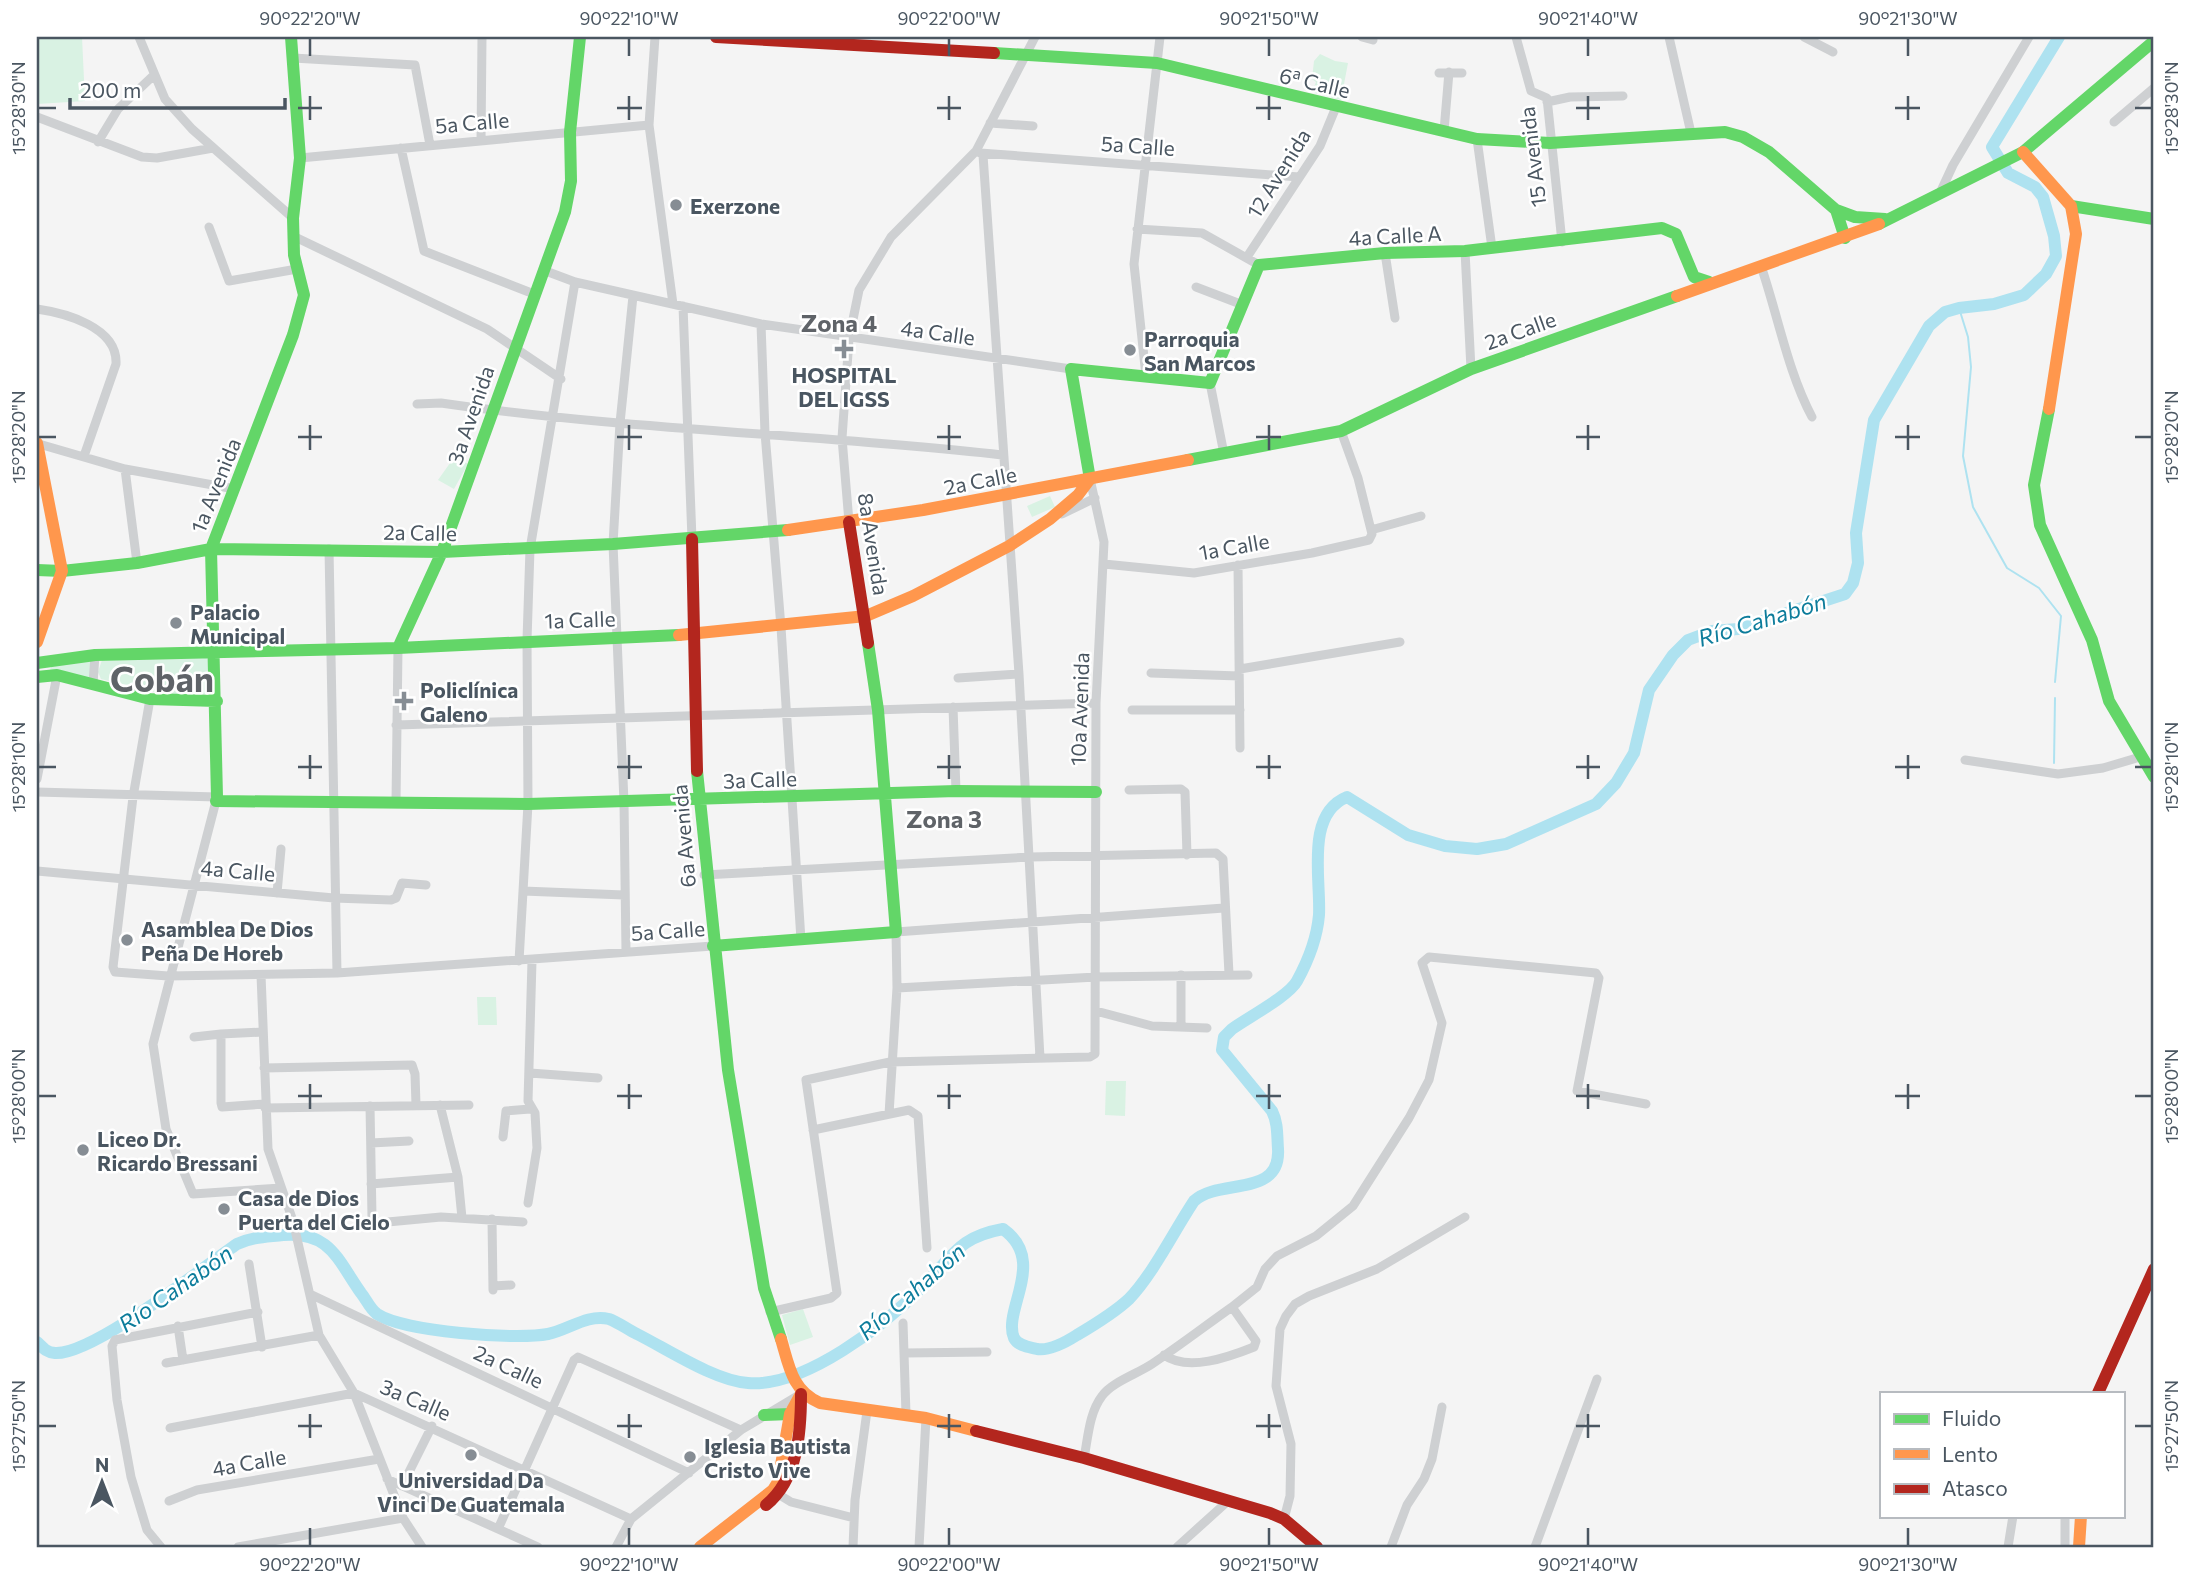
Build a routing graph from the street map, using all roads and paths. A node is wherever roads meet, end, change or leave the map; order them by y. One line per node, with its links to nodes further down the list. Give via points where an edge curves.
1 (139, 37): 22 (street)
2 (291, 37): 19 (main road, 1a Avenida)
3 (482, 37): 36 (street)
4 (580, 37): 33 (main road, 3a Avenida)
5 (655, 37): 30 (street, 6a Avenida)
6 (716, 37): 14 (main road, 6ª Calle)
7 (1035, 37): 18 (street, 8a Avenida)
8 (1160, 37): 20 (street)
9 (1362, 37): 15 (street)
10 (1516, 37): 25 (street, 15 Avenida, via 1531,91 1545,94)
11 (1669, 37): 34 (street)
12 (1804, 37): 17 (street)
13 (2029, 37): 47 (street)
14 (839, 39): 18 (main road, 6ª Calle)
15 (1373, 40)
16 (2154, 41): 43 (main road, 2a Calle)
17 (1833, 52)
18 (1025, 55): 20 (main road, 6ª Calle); 29 (street, 8a Avenida)
19 (293, 58): 39 (street, via 415,65); 44 (main road, 1a Avenida)
20 (1157, 63): 26 (main road, 6ª Calle); 45 (street)
21 (1462, 73): 32 (street, via 1444,72)
22 (154, 75): 37 (street, via 118,109); 40 (street, via 165,99)
23 (2154, 88): 28 (street)
24 (1622, 96): 25 (street)
25 (1547, 102): 38 (street, 15 Avenida)
26 (1336, 107): 32 (main road, 6ª Calle); 46 (street, 12 Avenida, via 1320,146)
27 (37, 117): 37 (street)
28 (2114, 122)
29 (990, 123): 31 (street); 42 (street, 8a Avenida)
30 (649, 125): 33 (street, 5a Calle); 72 (street, 6a Avenida)
31 (1033, 127)
32 (1444, 131): 35 (main road, 6ª Calle)
33 (570, 132): 36 (street, 5a Calle); 65 (main road, 3a Avenida, via 571,181 565,212)
34 (1691, 133): 38 (main road, 6ª Calle); 49 (main road, 6ª Calle, via 1725,132 1749,140)
35 (1477, 139): 38 (main road, 6ª Calle); 58 (street)
36 (481, 141): 39 (street, 5a Calle)
37 (99, 142): 40 (street, via 158,158)
38 (1550, 143): 57 (street, 15 Avenida)
39 (430, 145): 41 (street, 5a Calle)
40 (213, 148): 50 (street)
41 (401, 148): 44 (street, 5a Calle); 69 (street, via 423,249)
42 (980, 153): 45 (street, 5a Calle); 76 (street, 8a Avenida, via 891,237 874,260 859,290); 78 (street)
43 (2019, 154): 47 (main road, 2a Calle); 48 (main road)
44 (300, 158): 50 (main road, 1a Avenida)
45 (1143, 164): 46 (street, 5a Calle); 54 (street)
46 (1299, 177): 61 (street, 12 Avenida)
47 (1940, 194): 51 (main road, 2a Calle)
48 (2071, 206): 52 (main road); 153 (main road, via 2076,234 2071,279 2034,485 2035,505 2092,640 2109,701)
49 (1836, 210): 51 (main road, 6ª Calle); 56 (main road)
50 (293, 218): 55 (main road, 1a Avenida)
51 (1889, 219): 56 (main road, 2a Calle)
52 (2154, 219)
53 (209, 227): 64 (street, via 229,281)
54 (1137, 229): 61 (street, via 1202,233); 81 (street, via 1135,296)
55 (293, 236): 64 (main road, 1a Avenida); 77 (street)
56 (1845, 238): 63 (main road, 2a Calle)
57 (1562, 242): 58 (main road, 4a Calle A); 67 (main road, 4a Calle A, via 1670,230 1679,238 1694,277)
58 (1492, 248): 59 (main road, 4a Calle A)
59 (1465, 251): 60 (main road, 4a Calle A); 80 (street)
60 (1385, 253): 62 (main road, 4a Calle A); 74 (street)
61 (1247, 257): 62 (street)
62 (1259, 265): 71 (main road)
63 (1761, 266): 67 (main road, 2a Calle); 87 (street, via 1793,376)
64 (298, 269): 99 (main road, 1a Avenida, via 304,295 293,335)
65 (543, 270): 66 (street, 4a Calle); 69 (main road, 3a Avenida)
66 (575, 282): 70 (street, 4a Calle); 82 (street)
67 (1710, 282): 80 (main road, 2a Calle)
68 (1196, 287): 71 (street)
69 (534, 294): 77 (main road, 3a Avenida)
70 (632, 296): 72 (street, 4a Calle); 88 (street)
71 (1243, 304): 83 (main road)
72 (678, 305): 75 (street, 4a Calle); 89 (street, 6a Avenida)
73 (37, 309): 96 (street, via 95,329 114,351 116,364)
74 (1395, 318)
75 (761, 324): 76 (street, 4a Calle); 91 (street)
76 (849, 339): 78 (street, 4a Calle); 92 (street, 8a Avenida)
77 (514, 345): 82 (street); 85 (main road, 3a Avenida)
78 (995, 359): 79 (street, 4a Calle); 94 (street)
79 (1071, 369): 81 (main road, 4a Calle); 98 (main road, 10a Avenida)
80 (1471, 369): 90 (main road, 2a Calle)
81 (1146, 376): 83 (main road, 4a Calle)
82 (561, 379): 86 (street)
83 (1210, 383): 95 (street)
84 (417, 404): 85 (street)
85 (493, 411): 86 (street); 113 (main road, 3a Avenida)
86 (555, 417): 88 (street); 112 (street)
87 (1812, 418)
88 (620, 423): 89 (street); 108 (street)
89 (688, 428): 91 (street); 107 (street, 6a Avenida)
90 (1340, 430): 95 (main road, 2a Calle); 106 (street, via 1358,478)
91 (765, 433): 92 (street); 105 (street)
92 (842, 438): 94 (street); 104 (street, 8a Avenida)
93 (38, 443): 96 (street); 118 (main road)
94 (1002, 454): 100 (street)
95 (1224, 454): 98 (main road, 2a Calle)
96 (84, 456): 97 (street)
97 (125, 470): 99 (street); 114 (street)
98 (1090, 479): 100 (main road, 2a Calle); 101 (street, 10a Avenida); 103 (main road)
99 (236, 489): 110 (main road, 1a Avenida)
100 (1006, 495): 104 (main road, 2a Calle); 109 (street)
101 (1095, 498): 103 (street, 1a Calle); 115 (street, 10a Avenida)
102 (1421, 516): 106 (street, 1a Calle)
103 (1050, 519): 109 (main road, 1a Calle)
104 (849, 522): 105 (main road, 2a Calle); 119 (main road, 8a Avenida)
105 (772, 532): 107 (main road, 2a Calle); 120 (street)
106 (1370, 535): 116 (street, 1a Calle, via 1312,554)
107 (692, 539): 108 (main road, 2a Calle); 121 (main road, 6a Avenida)
108 (613, 544): 112 (main road, 2a Calle); 122 (street)
109 (1009, 546): 119 (main road, 1a Calle); 133 (street)
110 (211, 549): 111 (main road, 2a Calle); 114 (main road, 2a Calle); 128 (main road, 1a Avenida)
111 (329, 549): 113 (main road, 2a Calle); 127 (street)
112 (530, 549): 113 (main road, 2a Calle); 123 (street)
113 (442, 552): 126 (main road, 3a Avenida)
114 (137, 563): 118 (main road, 2a Calle)
115 (1104, 565): 116 (street, 1a Calle, via 1194,573); 140 (street, 10a Avenida)
116 (1238, 565): 132 (street)
117 (37, 570): 118 (main road, 2a Calle)
118 (62, 571): 124 (main road)
119 (866, 616): 120 (main road, 1a Calle); 143 (main road, 8a Avenida)
120 (782, 627): 121 (main road, 1a Calle); 146 (street)
121 (696, 634): 122 (main road, 1a Calle); 147 (main road, 6a Avenida)
122 (618, 637): 123 (main road, 1a Calle); 148 (street)
123 (527, 640): 126 (main road, 1a Calle); 149 (street)
124 (37, 642)
125 (1400, 642): 132 (street)
126 (398, 648): 127 (main road, 1a Calle); 150 (street, 3a Avenida)
127 (330, 649): 128 (main road, 1a Calle); 167 (street)
128 (214, 652): 129 (main road, 1a Calle); 139 (main road, 1a Avenida)
129 (95, 655): 130 (main road, 1a Calle); 137 (street)
130 (37, 663)
131 (1151, 673): 132 (street)
132 (1239, 673): 145 (street)
133 (1019, 674): 136 (street); 141 (street)
134 (58, 675): 135 (main road); 137 (main road); 152 (street)
135 (37, 677)
136 (958, 678)
137 (93, 684): 138 (main road)
138 (150, 699): 139 (main road); 163 (street)
139 (217, 701): 165 (main road, 1a Avenida)
140 (1096, 703): 141 (street); 161 (street, 10a Avenida)
141 (1020, 705): 142 (street); 157 (street)
142 (953, 707): 143 (street); 159 (street)
143 (878, 710): 146 (street); 162 (main road, 8a Avenida)
144 (1132, 710): 145 (street)
145 (1240, 710): 151 (street)
146 (785, 712): 147 (street); 164 (street)
147 (697, 715): 148 (street); 166 (main road, 6a Avenida)
148 (621, 717): 149 (street); 169 (street)
149 (527, 721): 150 (street); 170 (street)
150 (396, 725): 168 (street, 3a Avenida)
151 (1240, 748)
152 (39, 754): 156 (street)
153 (2140, 757): 154 (street, via 2058,774); 155 (main road)
154 (1965, 760)
155 (2154, 777)
156 (37, 779)
157 (1025, 790): 159 (main road, 3a Calle); 161 (main road, 3a Calle); 174 (street)
158 (1129, 790): 172 (street, via 1185,792)
159 (956, 791): 162 (main road, 3a Calle)
160 (37, 792): 163 (street, 3a Calle)
161 (1096, 792): 173 (street, 10a Avenida)
162 (883, 794): 164 (main road, 3a Calle); 175 (main road, 8a Avenida)
163 (133, 797): 165 (street, 3a Calle); 179 (street)
164 (793, 797): 166 (main road, 3a Calle); 177 (street)
165 (217, 799): 167 (main road, 3a Calle); 180 (street, 1a Avenida)
166 (698, 800): 169 (main road, 3a Calle); 178 (main road, 6a Avenida)
167 (333, 802): 168 (main road, 3a Calle); 185 (street)
168 (396, 802): 170 (main road, 3a Calle)
169 (624, 802): 170 (main road, 3a Calle); 184 (street)
170 (528, 804): 182 (street)
171 (281, 849): 183 (street)
172 (1187, 855): 173 (street); 186 (street, via 1216,853 1223,859)
173 (1096, 856): 174 (street); 187 (street, 10a Avenida)
174 (1030, 857): 175 (street); 188 (street)
175 (890, 865): 177 (street); 189 (main road, 8a Avenida)
176 (37, 871): 179 (street, 4a Calle)
177 (797, 871): 178 (street); 190 (street)
178 (704, 875): 191 (main road, 6a Avenida)
179 (122, 877): 180 (street, 4a Calle); 200 (street, 5a Calle, via 115,972)
180 (192, 885): 183 (street, 4a Calle); 200 (street, 1a Avenida)
181 (426, 886): 185 (street, 4a Calle, via 402,883 399,899)
182 (523, 891): 184 (street); 193 (street)
183 (277, 893): 185 (street, 4a Calle)
184 (624, 894): 192 (street)
185 (334, 898): 195 (street)
186 (1224, 908): 187 (street, 5a Calle); 196 (street)
187 (1096, 919): 188 (street, 5a Calle); 201 (street, 10a Avenida)
188 (1033, 922): 189 (street, 5a Calle); 202 (street)
189 (896, 932): 190 (main road, 5a Calle); 203 (street, 8a Avenida)
190 (801, 940): 191 (main road, 5a Calle)
191 (713, 946): 192 (street, 5a Calle); 242 (main road, 6a Avenida, via 742,1163)
192 (626, 952): 194 (street, 5a Calle)
193 (519, 961): 194 (street, 5a Calle); 195 (street, 5a Calle)
194 (532, 961): 213 (street)
195 (337, 973): 197 (street, 5a Calle)
196 (1229, 974): 198 (street); 199 (street)
197 (261, 975): 200 (street, 5a Calle); 207 (street)
198 (1181, 975): 201 (street); 205 (street)
199 (1248, 975)
200 (168, 976): 229 (street, 1a Avenida, via 153,1044 166,1129 193,1194)
201 (1096, 977): 202 (street); 204 (street, 10a Avenida)
202 (1036, 982): 203 (street); 210 (street)
203 (897, 988): 211 (street, 8a Avenida)
204 (1096, 1011): 205 (street, via 1152,1026); 210 (street, 10a Avenida, via 1095,1054)
205 (1181, 1026): 206 (street)
206 (1207, 1028)
207 (263, 1032): 208 (street); 212 (street)
208 (221, 1034): 209 (street); 219 (street, via 221,1106)
209 (194, 1037)
210 (1040, 1058): 211 (street)
211 (890, 1062): 222 (street, 8a Avenida); 223 (street, via 806,1080)
212 (264, 1068): 216 (street, via 411,1065); 219 (street)
213 (530, 1073): 214 (street); 221 (street)
214 (597, 1078)
215 (1646, 1104): 240 (street, via 1577,1091 1599,978 1596,973 1429,957 1422,963 1423,972 1441,1023 1439,1040 1429,1080 1409,1118 1353,1206 1317,1236 1278,1256 1257,1287)
216 (415, 1105): 217 (street); 220 (street)
217 (440, 1105): 218 (street); 227 (street)
218 (469, 1105)
219 (265, 1106): 220 (street); 229 (street, via 268,1149)
220 (369, 1106): 226 (street)
221 (530, 1109): 224 (street, via 505,1112); 230 (street, via 537,1119 537,1148)
222 (889, 1114): 223 (street); 235 (street, via 914,1112 918,1116)
223 (813, 1130): 242 (street, via 836,1296)
224 (503, 1137)
225 (409, 1141): 226 (street)
226 (371, 1143): 228 (street)
227 (458, 1177): 228 (street); 232 (street)
228 (371, 1184): 232 (street, via 372,1217 377,1223)
229 (281, 1188): 239 (street)
230 (528, 1203)
231 (1465, 1217): 280 (street, via 1377,1269 1309,1296 1286,1316 1280,1329 1276,1387 1291,1444 1290,1496)
232 (463, 1218): 233 (street)
233 (492, 1219): 234 (street); 238 (street, via 493,1288)
234 (523, 1222)
235 (927, 1248)
236 (249, 1264): 241 (street)
237 (2154, 1269): 254 (main road)
238 (511, 1285)
239 (312, 1295): 245 (street); 256 (street, 2a Calle)
240 (1232, 1307): 249 (street); 249 (street, via 1251,1329 1254,1347 1184,1363)
241 (258, 1312): 244 (street); 246 (street)
242 (770, 1312): 253 (main road, 6a Avenida)
243 (903, 1323): 248 (street)
244 (178, 1326): 250 (street); 283 (street, via 116,1340 112,1346 131,1477 147,1531)
245 (319, 1335): 246 (street); 255 (street)
246 (262, 1348): 250 (street)
247 (987, 1352): 248 (street)
248 (905, 1353): 260 (street)
249 (1164, 1355): 266 (street, via 1103,1394 1094,1409)
250 (183, 1360): 251 (street)
251 (166, 1363)
252 (1597, 1379): 294 (street)
253 (798, 1390): 258 (main road, via 820,1403); 259 (main road); 261 (street); 272 (main road, via 802,1415 787,1484)
254 (2098, 1392)
255 (354, 1394): 263 (street, 3a Calle); 264 (street, 3a Calle); 267 (street)
256 (554, 1408): 265 (street, via 574,1360 583,1357); 268 (street); 269 (street, 2a Calle)
257 (1442, 1408): 293 (street, via 1432,1459)
258 (867, 1411): 260 (main road); 276 (street)
259 (790, 1414): 261 (main road); 272 (main road)
260 (906, 1414): 262 (main road)
261 (764, 1415): 265 (street)
262 (926, 1419): 266 (main road); 290 (street)
263 (432, 1426): 268 (street, 3a Calle); 271 (street)
264 (170, 1427)
265 (741, 1430): 269 (street)
266 (1084, 1458): 274 (main road)
267 (379, 1459): 270 (street); 273 (street, 4a Calle, via 197,1490)
268 (525, 1469): 281 (street, 3a Calle); 282 (street)
269 (689, 1473): 281 (street)
270 (387, 1479): 271 (street); 275 (street)
271 (402, 1486): 282 (street)
272 (776, 1493): 276 (street, via 791,1502); 288 (main road)
273 (169, 1501)
274 (1228, 1501): 280 (main road); 291 (street)
275 (403, 1518): 284 (street); 285 (street)
276 (854, 1518): 289 (street)
277 (2013, 1518): 295 (street)
278 (2065, 1518): 296 (street)
279 (2081, 1518): 297 (main road)
280 (1284, 1519): 292 (main road)
281 (631, 1520): 287 (street)
282 (498, 1529): 286 (street)
283 (161, 1547)
284 (237, 1547)
285 (422, 1547)
286 (538, 1547)
287 (616, 1547)
288 (700, 1547)
289 (853, 1547)
290 (919, 1547)
291 (1177, 1547)
292 (1317, 1547)
293 (1391, 1547)
294 (1535, 1547)
295 (2008, 1547)
296 (2065, 1547)
297 (2079, 1547)

